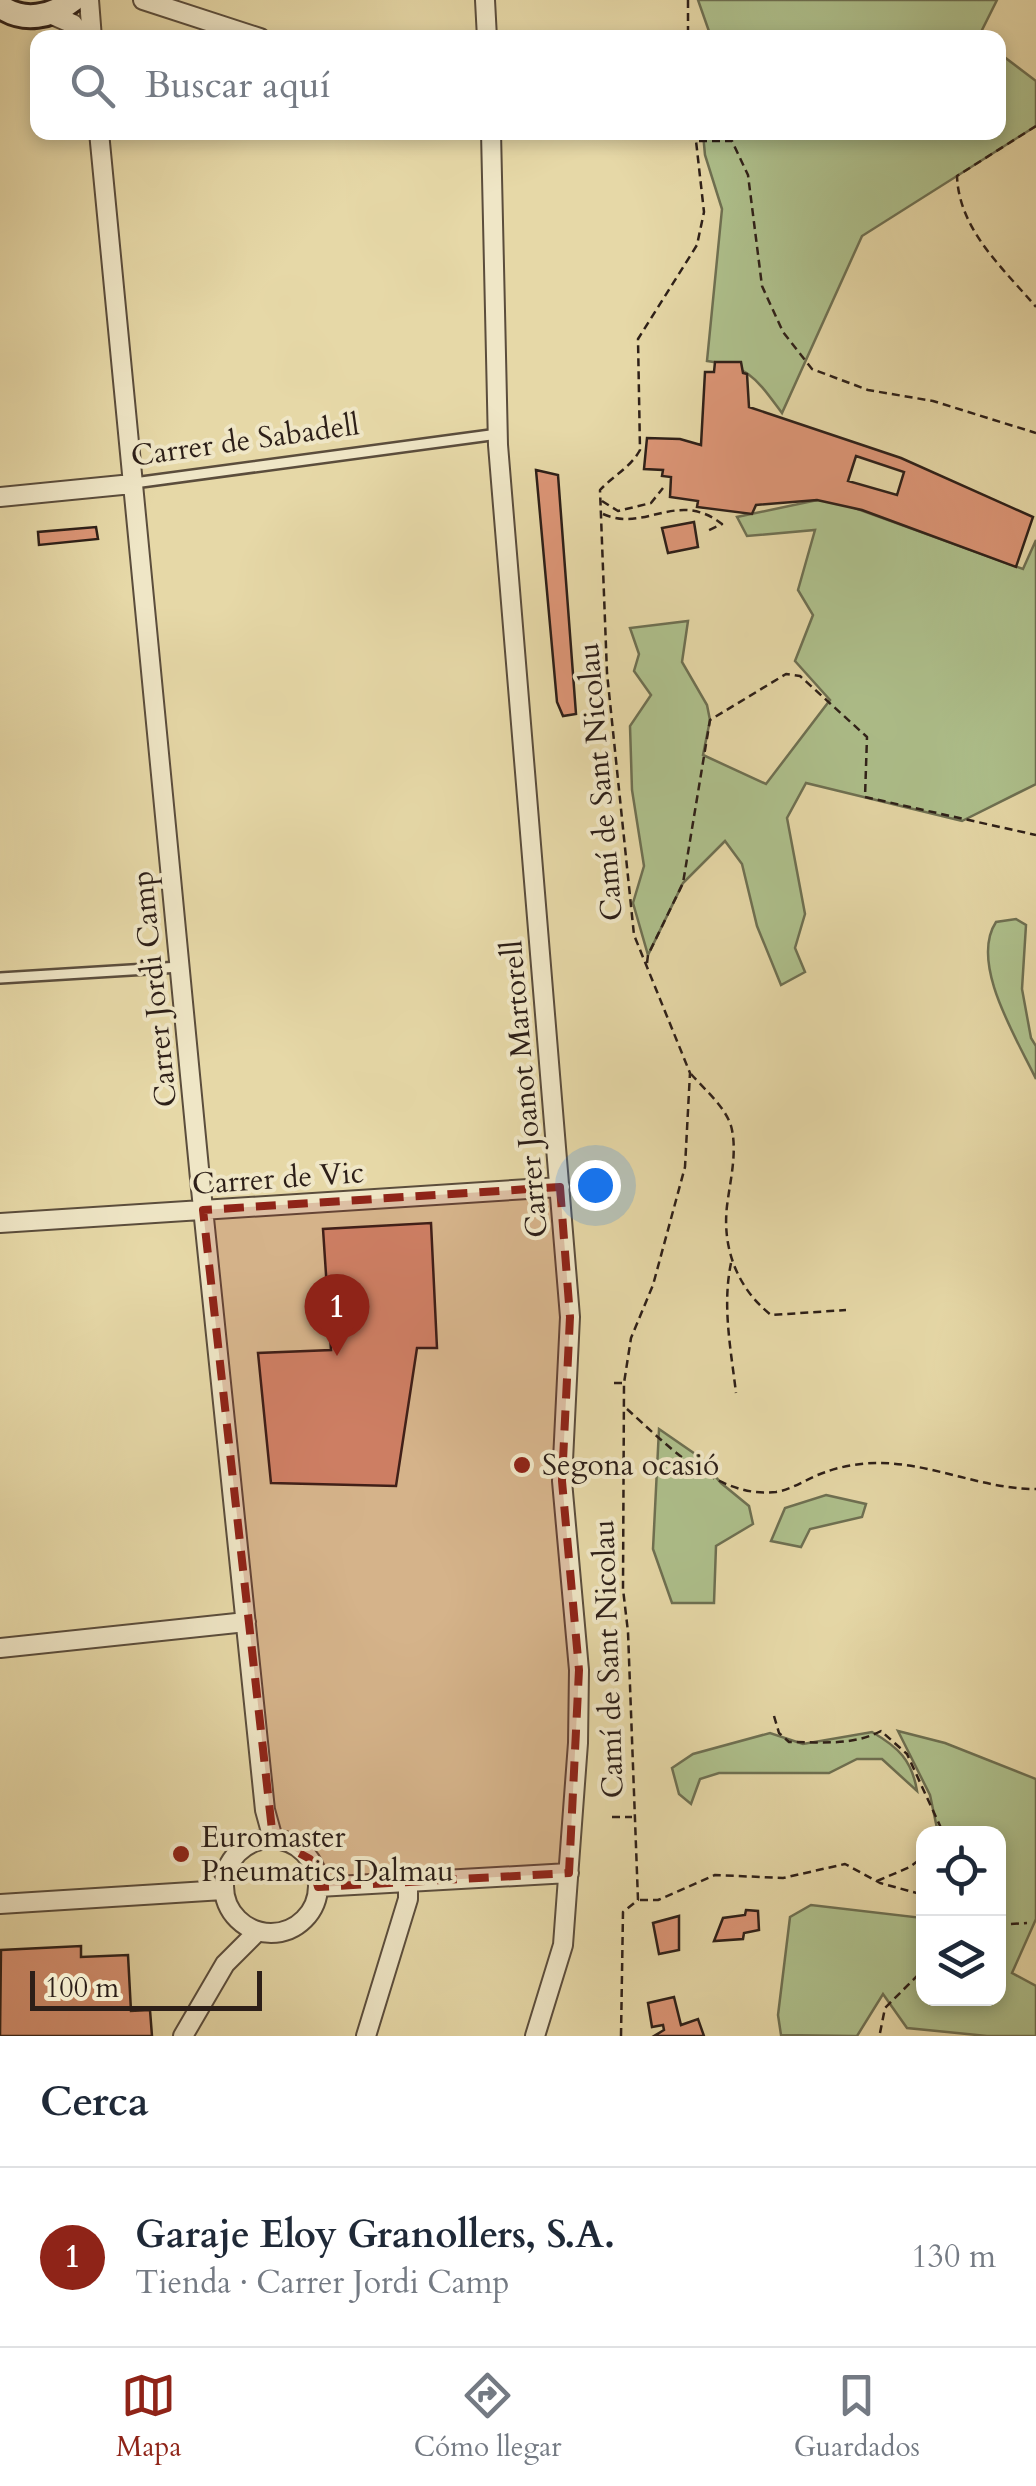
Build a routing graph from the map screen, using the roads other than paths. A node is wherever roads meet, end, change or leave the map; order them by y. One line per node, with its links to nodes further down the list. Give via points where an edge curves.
1 (73, 0): 6 (street)
2 (90, 0): 8 (street)
3 (143, 0): 9 (street)
4 (485, 0): 10 (street)
5 (1, 9): 6 (street)
6 (50, 14): 7 (street)
7 (76, 30)
8 (92, 30)
9 (235, 30)
10 (487, 30)
11 (100, 140): 14 (street, Carrer Jordi Camp)
12 (491, 140): 13 (street, Carrer Joanot Martorell)
13 (498, 434): 14 (lane, Carrer de Sabadell); 18 (street, Carrer Joanot Martorell)
14 (132, 484): 15 (street, Carrer de Sabadell); 16 (street, Carrer Jordi Camp)
15 (0, 497)
16 (180, 967): 17 (lane); 19 (street, Carrer Jordi Camp)
17 (0, 978)
18 (560, 1186): 19 (street, Carrer de Vic); 24 (street, Carrer Joanot Martorell, via 570,1317 562,1481 579,1670)
19 (203, 1210): 20 (street, Carrer de Vic); 21 (street, Carrer Jordi Camp)
20 (0, 1223)
21 (246, 1622): 22 (street); 23 (street, Carrer Jordi Camp)
22 (0, 1648)
23 (273, 1839): 26 (street, via 310,1860); 27 (street, via 243,1848 224,1874)
24 (570, 1873): 25 (street); 34 (street, Carrer Joanot Martorell, via 563,1945)
25 (408, 1882): 26 (street); 33 (street)
26 (318, 1886): 30 (street, via 299,1924)
27 (223, 1890): 28 (street); 29 (street)
28 (0, 1904)
29 (233, 1915): 30 (street); 31 (street)
30 (256, 1932): 31 (street)
31 (225, 1964): 32 (street)
32 (183, 2036)
33 (366, 2036)
34 (536, 2036)

